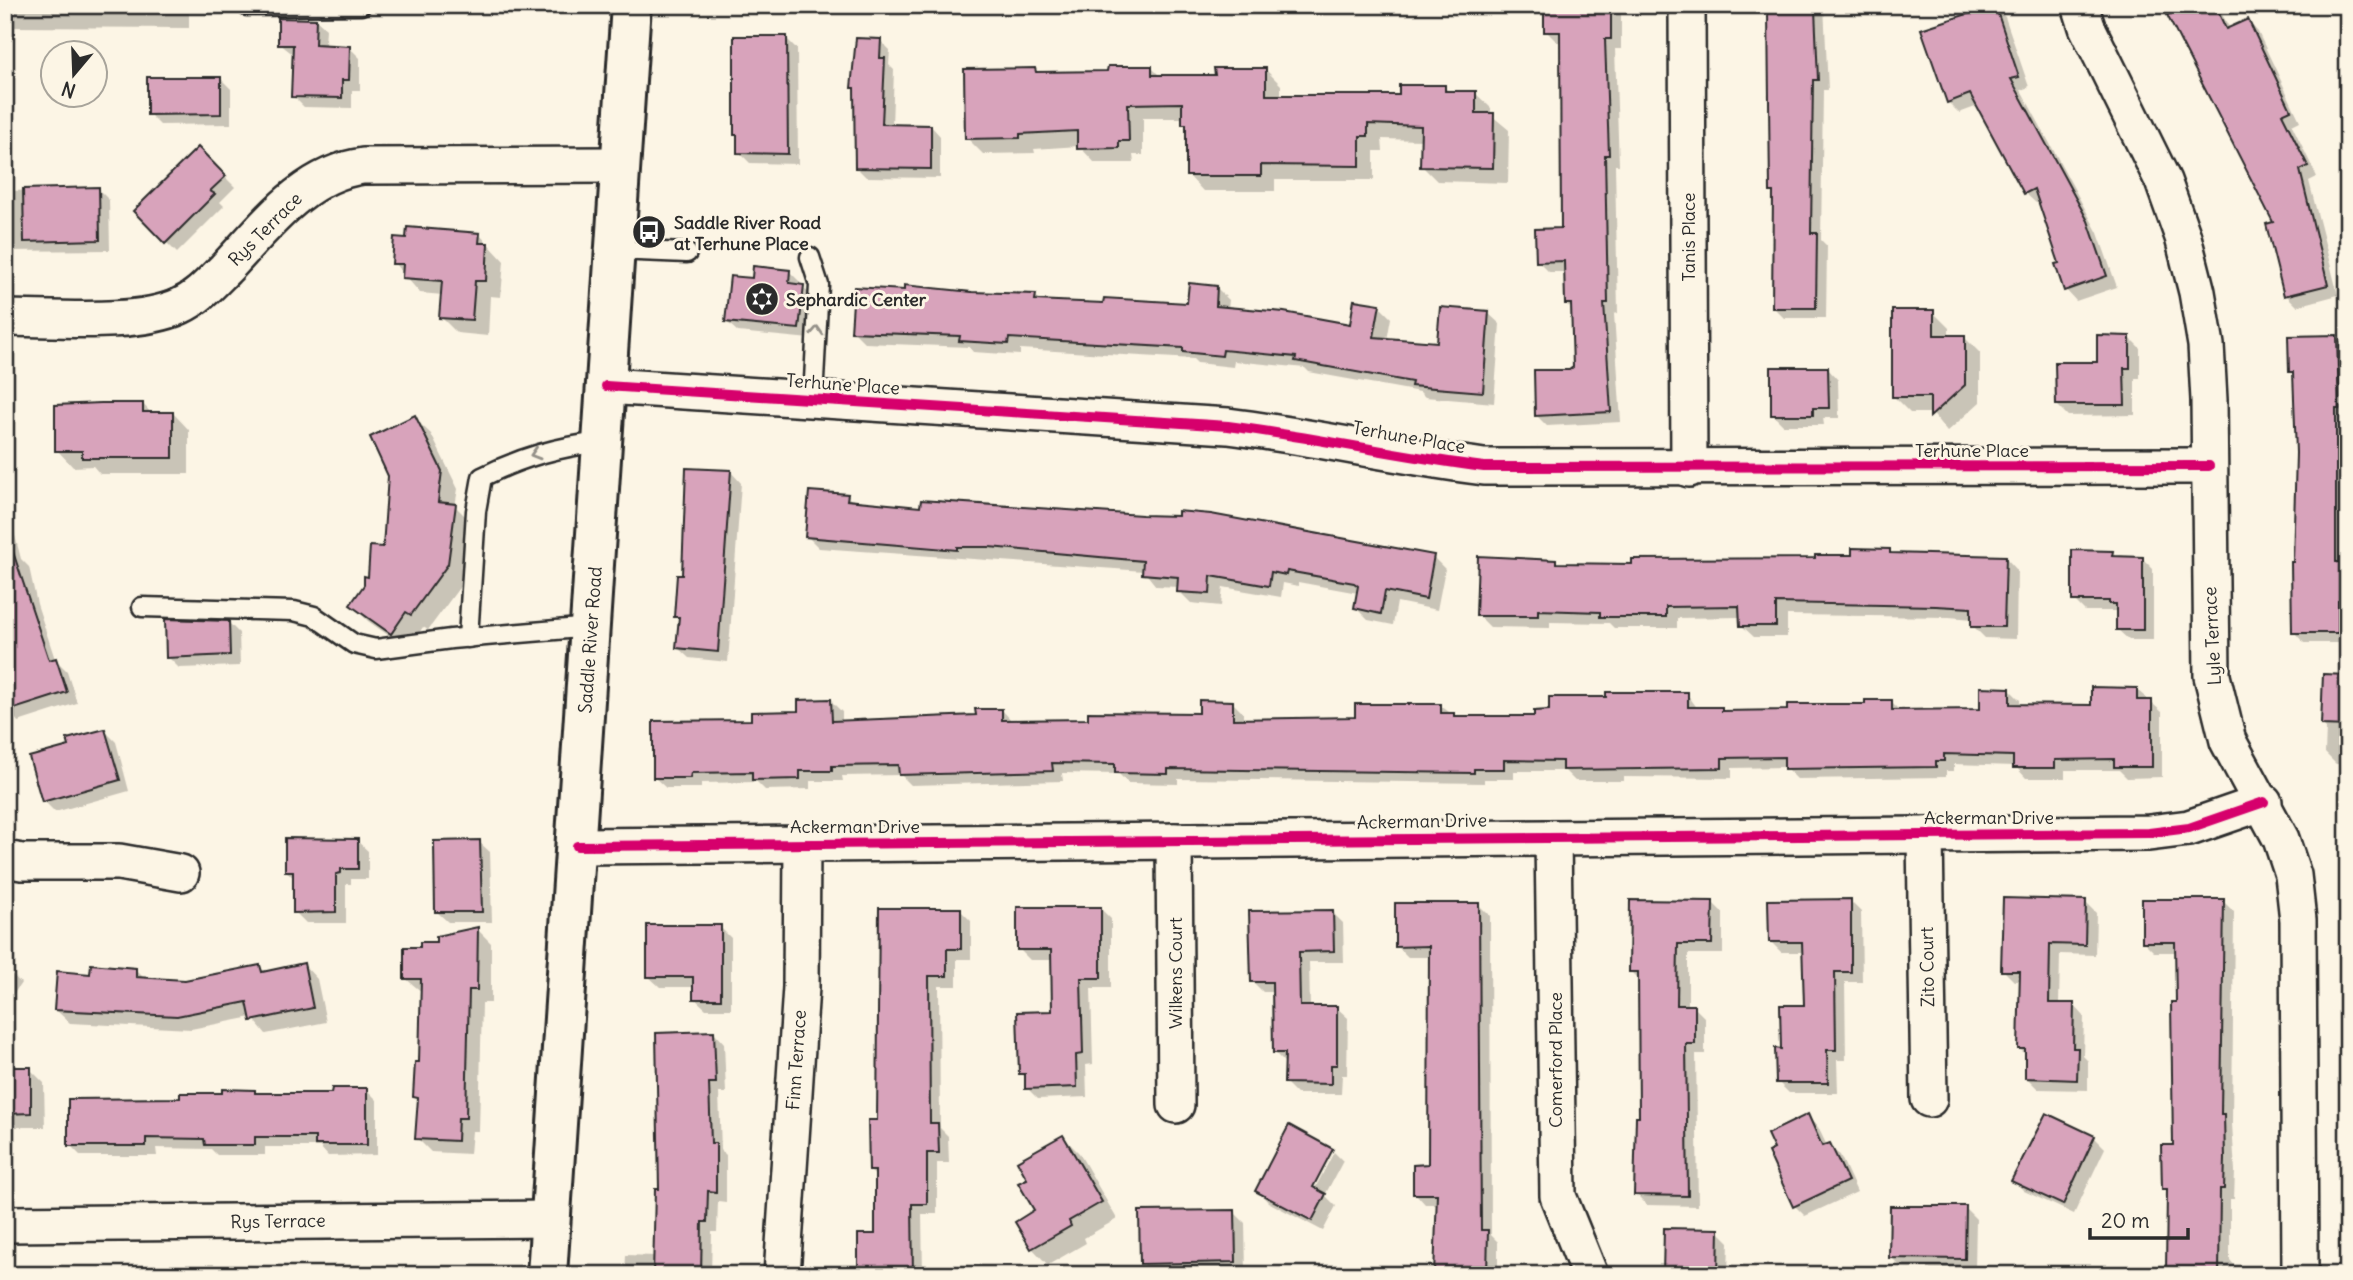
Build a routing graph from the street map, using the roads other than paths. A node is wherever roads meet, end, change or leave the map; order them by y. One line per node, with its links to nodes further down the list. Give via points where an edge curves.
1 (360, 5): 5 (lane)
2 (631, 5): 6 (main road, Saddle River Road)
3 (1687, 5): 15 (street, Tanis Place)
4 (2080, 5): 14 (street, Lyle Terrace, via 2163,181 2183,237 2206,345)
5 (247, 6)
6 (620, 165): 7 (main road, Saddle River Road); 10 (street, Rys Terrace, via 340,169 295,197 202,292 182,305 160,314 133,317)
7 (614, 250): 8 (lane); 11 (main road, Saddle River Road)
8 (687, 253)
9 (810, 257): 12 (lane, one-way to 9, via 819,285)
10 (5, 318)
11 (606, 386): 12 (street, Terhune Place); 13 (main road, Saddle River Road)
12 (813, 400): 15 (street, Terhune Place, via 1228,426 1484,467)
13 (602, 442): 17 (main road, Saddle River Road); 18 (lane, one-way to 18, via 558,447 482,477 475,511)
14 (2209, 466): 15 (street, Terhune Place); 19 (street, Lyle Terrace, via 2212,676 2228,741)
15 (1689, 469)
16 (142, 607): 18 (lane, via 294,611 314,616 354,643 376,649)
17 (590, 627): 18 (lane); 24 (main road, Saddle River Road)
18 (468, 638)
19 (2264, 802): 20 (street, Ackerman Drive, via 2189,828 2148,833); 34 (street, Lyle Terrace, via 2293,875 2298,920)
20 (1925, 835): 21 (street, Ackerman Drive); 27 (street, Zito Court)
21 (1553, 838): 22 (street, Ackerman Drive); 33 (street, Comerford Place, via 1558,1196)
22 (1174, 841): 23 (street, Ackerman Drive); 28 (street, Wilkens Court)
23 (802, 844): 24 (street, Ackerman Drive); 32 (street, Finn Terrace, via 801,987)
24 (577, 846): 29 (main road, Saddle River Road)
25 (5, 859): 26 (street, via 119,862)
26 (181, 873)
27 (1929, 1099)
28 (1176, 1105)
29 (551, 1219): 30 (street, Rys Terrace); 31 (main road, Saddle River Road)
30 (5, 1223)
31 (547, 1275)
32 (782, 1275)
33 (1590, 1275)
34 (2300, 1275)

